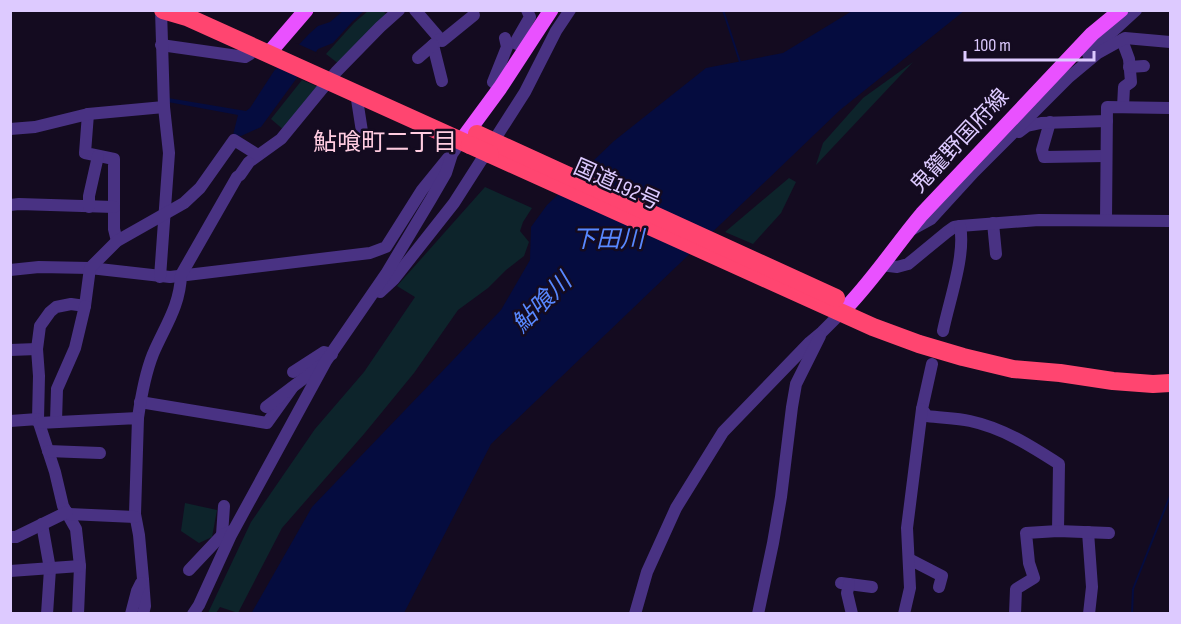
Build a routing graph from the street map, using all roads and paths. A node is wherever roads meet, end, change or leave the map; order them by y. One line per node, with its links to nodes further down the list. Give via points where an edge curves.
1 (162, 10): 16 (street); 18 (highway, 国道192号)
2 (197, 10): 18 (highway, 国道192号)
3 (306, 10): 18 (main road)
4 (399, 10): 22 (street)
5 (415, 10): 14 (street)
6 (527, 10): 17 (street, via 530,17 515,43)
7 (551, 10): 17 (main road)
8 (570, 10): 58 (street, via 525,92 454,203 394,279)
9 (1121, 10): 50 (main road, 鬼籠野国府線, via 1092,34)
10 (1136, 10): 23 (street, via 1094,47)
11 (474, 15): 14 (street)
12 (505, 39): 25 (street, via 507,47 493,82)
13 (1122, 40): 15 (street); 21 (street); 23 (street, via 1098,53)
14 (436, 42): 19 (street); 24 (street)
15 (1170, 42)
16 (161, 45): 18 (street, via 245,57); 28 (street)
17 (526, 48): 25 (main road)
18 (273, 50): 22 (highway, 国道192号)
19 (418, 58)
20 (1144, 66): 21 (street)
21 (1129, 67): 29 (street, via 1131,82 1124,87)
22 (333, 77): 26 (highway, 国道192号); 38 (highway, 国道192号); 39 (street, via 281,139)
23 (1068, 78): 32 (street)
24 (442, 81)
25 (500, 88): 38 (main road)
26 (356, 93): 37 (street); 38 (highway, 国道192号)
27 (1052, 100): 32 (street)
28 (164, 107): 31 (street); 45 (street, via 169,153)
29 (1123, 107): 30 (street); 33 (street, via 1107,107)
30 (1170, 108)
31 (88, 114): 35 (street); 40 (street, via 85,153)
32 (1027, 119): 36 (street)
33 (1107, 121): 34 (street); 41 (street)
34 (1050, 123): 36 (street, via 1028,126); 41 (street, via 1042,150 1044,157)
35 (10, 129)
36 (1010, 136): 50 (street, via 930,219)
37 (363, 138)
38 (466, 141): 56 (street, via 422,190 386,247 370,253); 58 (street); 59 (highway, 国道192号, bridge)
39 (258, 155): 45 (street, via 234,140 200,188); 56 (street, via 237,177)
40 (98, 156): 43 (street); 44 (street, via 114,159)
41 (1106, 156): 46 (street)
42 (10, 205): 43 (street)
43 (89, 207): 44 (street)
44 (114, 207): 51 (street)
45 (164, 214): 51 (street); 57 (street)
46 (1106, 220): 47 (street); 48 (street)
47 (1170, 221)
48 (993, 223): 49 (street); 52 (street)
49 (960, 226): 53 (street, via 909,264); 61 (street, via 960,257)
50 (904, 235): 53 (main road, 鬼籠野国府線)
51 (117, 241): 54 (street)
52 (996, 254)
53 (881, 265): 59 (main road, 鬼籠野国府線)
54 (90, 268): 55 (street); 57 (street); 60 (street)
55 (10, 270)
56 (181, 275): 57 (street); 70 (street, via 181,291 153,356)
57 (160, 277)
58 (368, 301): 65 (street)
59 (839, 305): 62 (street); 68 (highway, 国道192号, via 966,348 1060,373 1113,381)
60 (85, 306): 63 (street, via 71,304 50,312 40,326); 76 (street, via 75,348 57,389)
61 (942, 331)
62 (822, 332): 101 (street, via 723,432 676,508 647,572); 102 (street, via 796,384 774,543)
63 (36, 349): 64 (street); 75 (street)
64 (10, 350)
65 (329, 358): 67 (street, via 324,352); 69 (street); 86 (street)
66 (932, 364): 72 (street)
67 (293, 372)
68 (1170, 383)
69 (292, 388): 70 (street, via 267,423); 71 (street)
70 (140, 402): 73 (street)
71 (266, 407)
72 (922, 409): 83 (street, via 927,416 969,420 1001,430 1059,464); 88 (street, via 907,528)
73 (138, 418): 76 (street); 81 (street)
74 (10, 421): 75 (street)
75 (39, 421): 76 (street); 77 (street)
76 (56, 421)
77 (48, 451): 78 (street); 80 (street)
78 (100, 453)
79 (224, 506): 86 (street)
80 (68, 513): 81 (street); 82 (street); 89 (street, via 76,529)
81 (135, 517): 93 (street)
82 (42, 524): 87 (street); 90 (street)
83 (1058, 531): 84 (street); 105 (street, via 1026,533 1034,578 1016,589)
84 (1088, 532): 85 (street); 106 (street, via 1092,587)
85 (1108, 532)
86 (227, 533): 91 (street); 100 (street)
87 (10, 537)
88 (909, 559): 94 (street, via 942,576); 104 (street, via 910,588)
89 (80, 566): 90 (street); 97 (street)
90 (50, 568): 92 (street); 96 (street)
91 (189, 570)
92 (10, 571)
93 (143, 579): 98 (street); 99 (street)
94 (939, 586)
95 (872, 587): 103 (street, via 845,583)
96 (47, 614)
97 (78, 614)
98 (131, 614)
99 (143, 614)
100 (192, 614)
101 (635, 614)
102 (758, 614)
103 (852, 614)
104 (904, 614)
105 (1015, 614)
106 (1089, 614)

